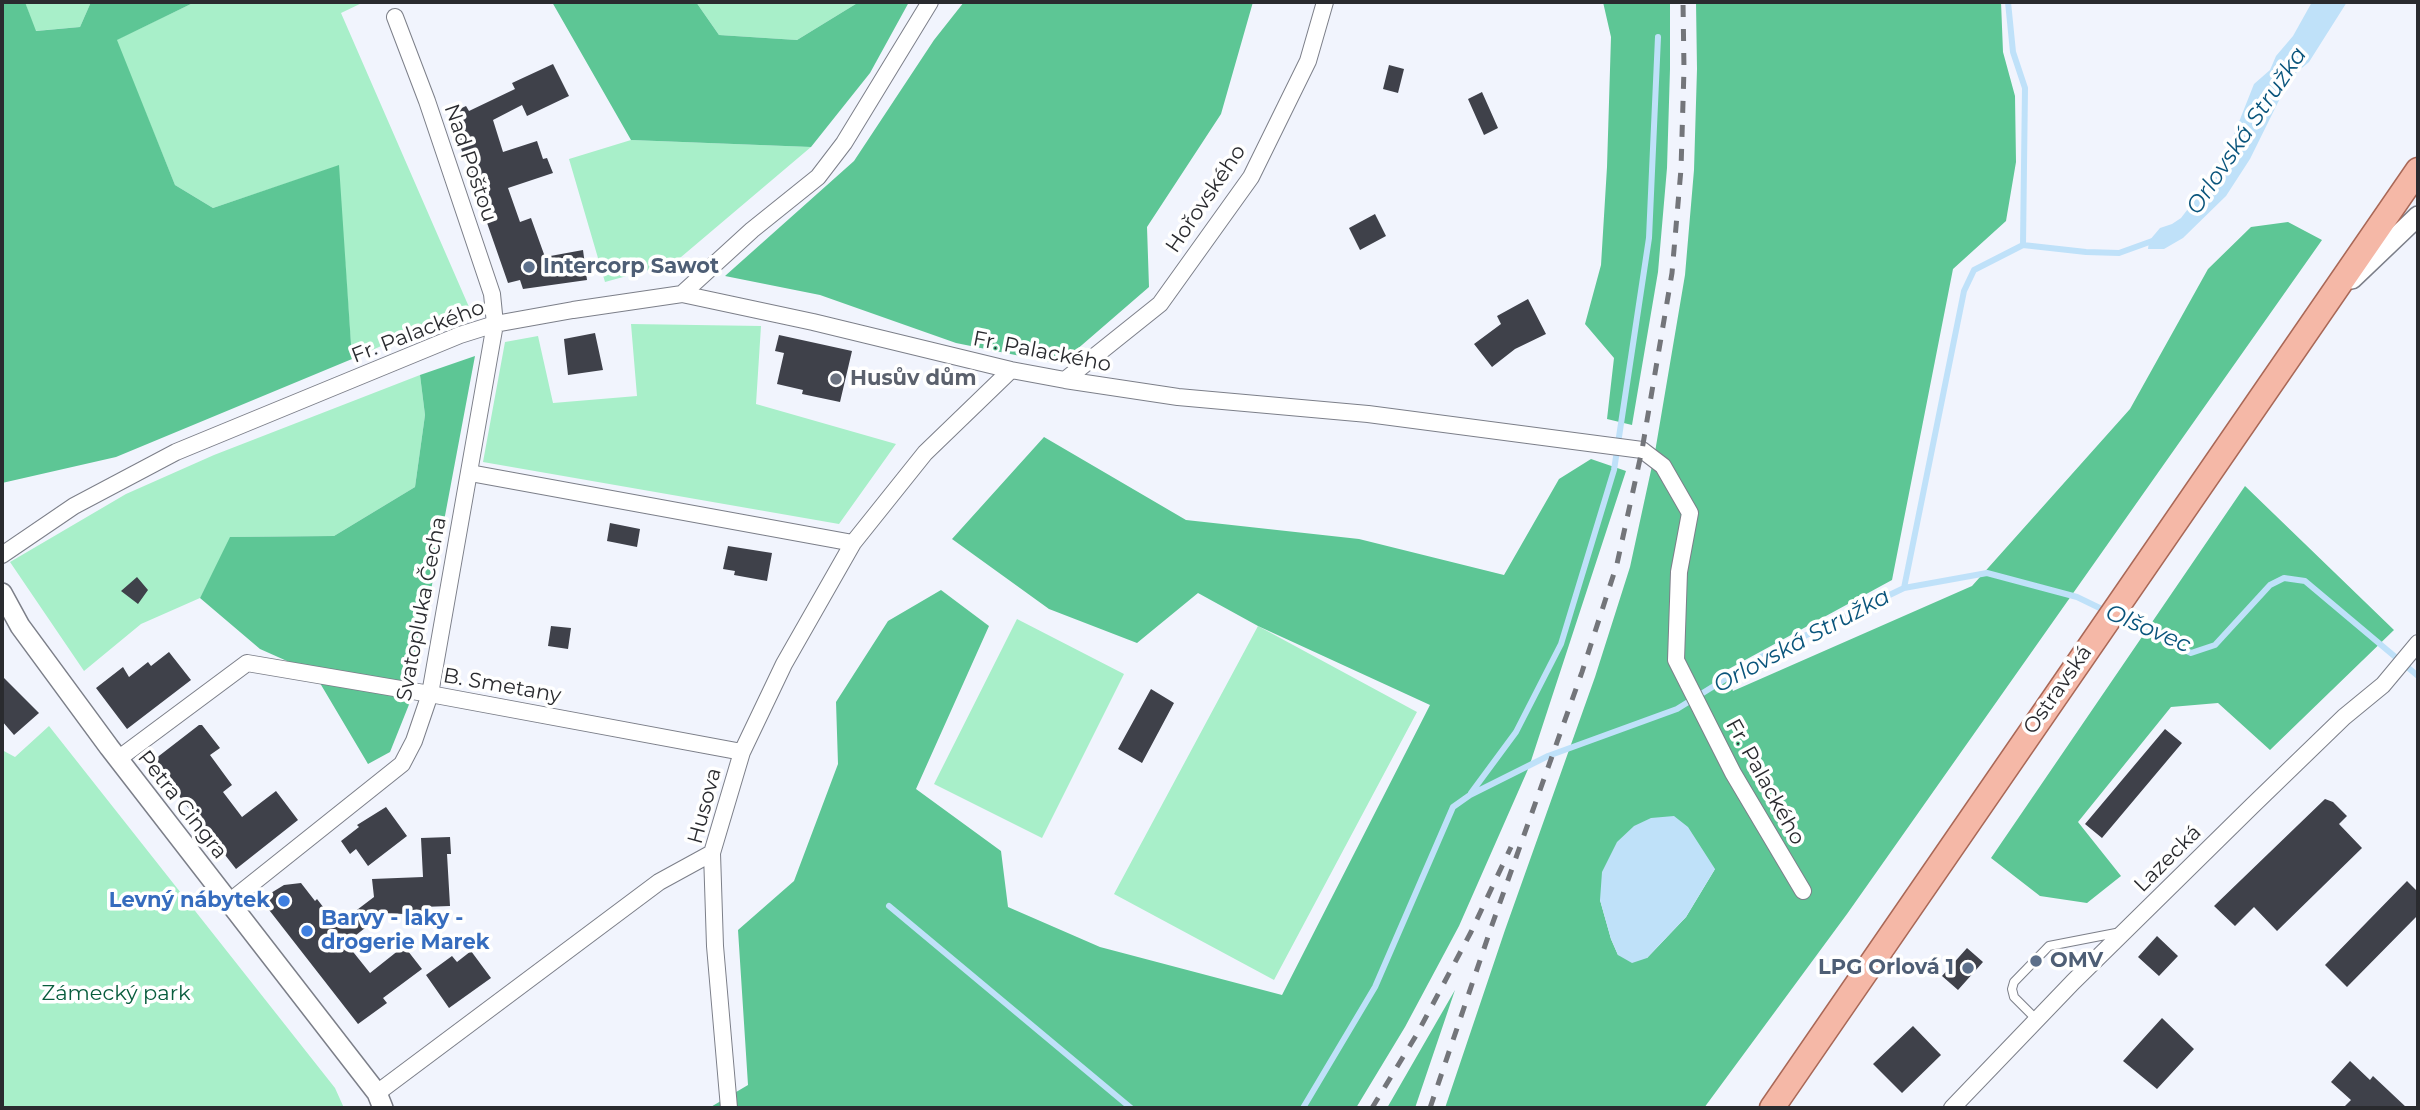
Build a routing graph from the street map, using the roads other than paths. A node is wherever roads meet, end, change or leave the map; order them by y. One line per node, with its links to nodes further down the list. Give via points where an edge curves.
1 (930, 2): 6 (street, via 844,144 818,177)
2 (1325, 2): 10 (street, Hořovského, via 1308,61 1251,177 1160,304)
3 (395, 17): 7 (street, Nad Poštou, via 492,294)
4 (2418, 170): 8 (main road, Ostravská)
5 (2418, 216): 8 (street, via 2359,271)
6 (682, 294): 7 (street, Fr. Palackého); 9 (street, Fr. Palackého)
7 (495, 324): 11 (street, Svatopluka Čecha); 13 (street, Fr. Palackého, via 176,453 74,506)
8 (2305, 332): 26 (main road, Ostravská)
9 (1011, 370): 10 (street, Fr. Palackého); 12 (street, Husova, via 925,453)
10 (1065, 380): 20 (street, Fr. Palackého, via 1642,450 1663,466 1690,513 1679,572 1676,660 1733,773)
11 (470, 472): 12 (street); 16 (street, Svatopluka Čecha)
12 (853, 543): 17 (street, Husova, via 784,664)
13 (2, 555)
14 (2, 593): 18 (street, Petra Cingra, via 20,626)
15 (2418, 643): 22 (street, Lazecká, via 2383,685 2344,717)
16 (430, 694): 17 (street, B. Smetany); 18 (street, B. Smetany, via 247,663); 21 (street, Svatopluka Čecha, via 402,764)
17 (742, 752): 19 (street, Husova)
18 (118, 760): 21 (street, Petra Cingra)
19 (712, 853): 24 (street, via 659,882); 25 (street, Husova)
20 (1803, 891)
21 (229, 902): 24 (street, Petra Cingra)
22 (2125, 931): 23 (street, Lazecká); 23 (lane, via 2049,946 2023,972 2014,982 2014,998)
23 (2037, 1020): 27 (street, Lazecká)
24 (380, 1101)
25 (729, 1108)
26 (1772, 1108)
27 (1952, 1108)

